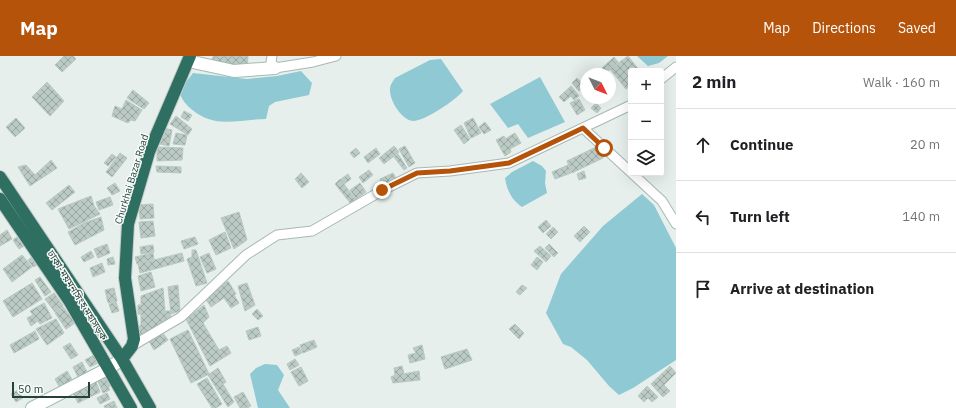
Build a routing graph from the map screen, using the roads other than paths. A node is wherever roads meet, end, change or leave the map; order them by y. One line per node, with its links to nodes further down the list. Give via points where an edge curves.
1 (336, 56): 3 (street, via 313,62)
2 (189, 58): 3 (street, via 234,71); 11 (highway, Churkhai Bazar Road, via 149,152 128,224 125,278 133,333)
3 (273, 62)
4 (676, 66): 5 (street)
5 (664, 76)
6 (628, 106): 7 (street)
7 (583, 128): 10 (street, via 662,201); 11 (street, via 509,163 417,173 382,190 312,231 277,235 246,255 181,318)
8 (0, 177): 12 (highway, ঢাকা-ময়মনসিংহ মহাসড়ক)
9 (0, 199): 13 (highway, ঢাকা-ময়মনসিংহ মহাসড়ক, via 70,302)
10 (676, 224)
11 (132, 346): 12 (highway)
12 (122, 359): 13 (street); 16 (highway, ঢাকা-ময়মনসিংহ মহাসড়ক)
13 (109, 368): 14 (street); 15 (highway, ঢাকা-ময়মনসিংহ মহাসড়ক)
14 (32, 408)
15 (131, 408)
16 (150, 408)

